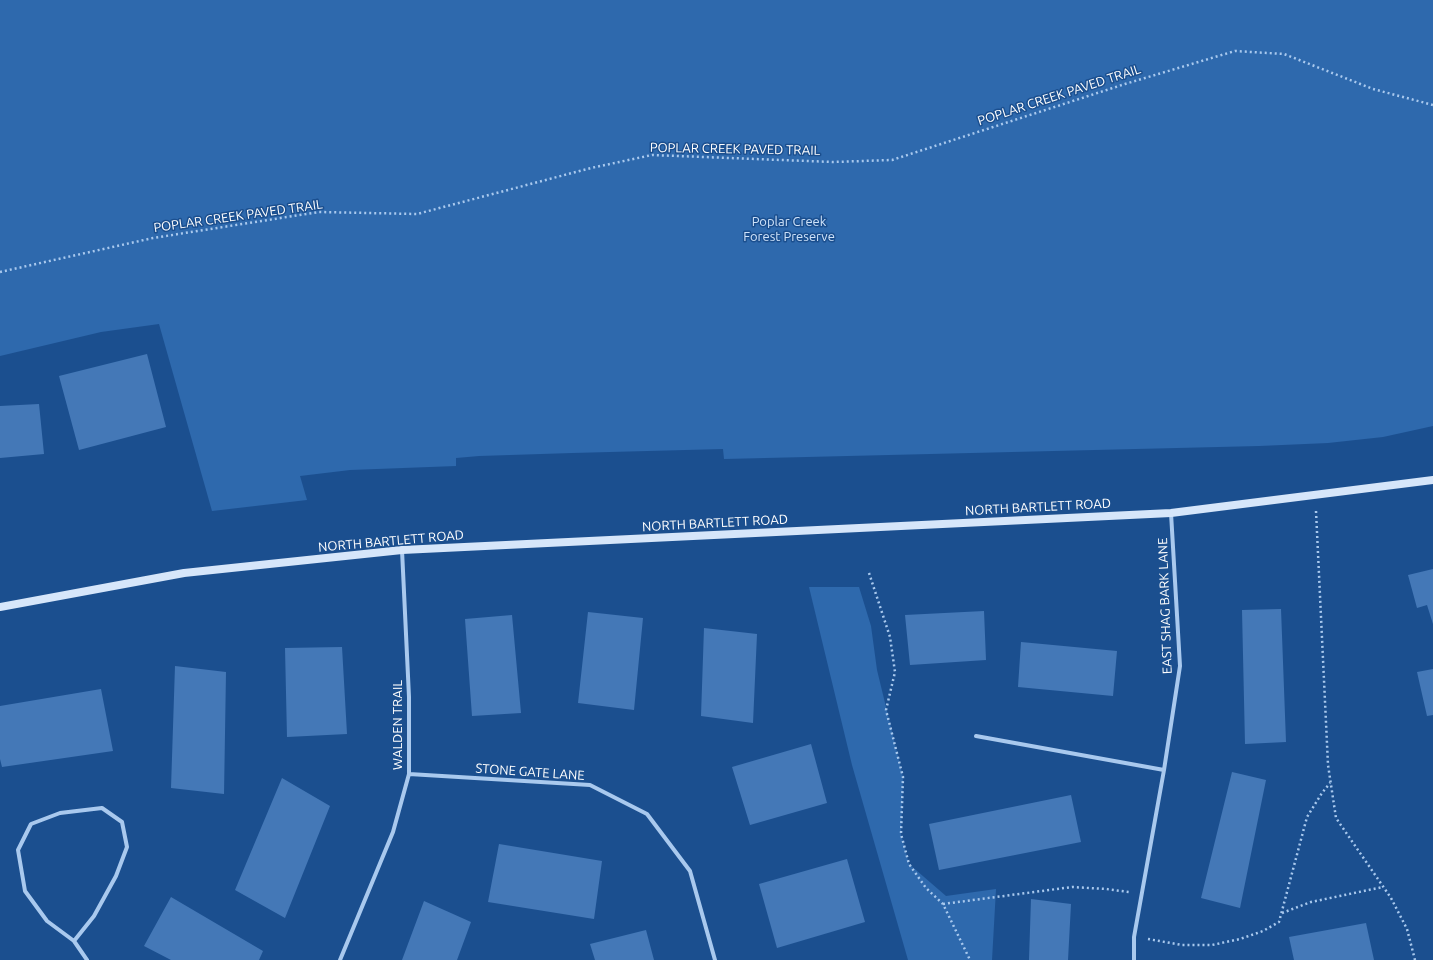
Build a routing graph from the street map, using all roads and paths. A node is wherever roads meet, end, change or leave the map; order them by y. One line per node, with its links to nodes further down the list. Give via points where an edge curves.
1 (1433, 105): 2 (path, POPLAR CREEK PAVED TRAIL, via 1373,89 1284,54 1235,51 1117,86 892,160 833,162 652,155 591,168 417,214 319,212 153,238)
2 (0, 272)
3 (1433, 480): 4 (street, NORTH BARTLETT ROAD)
4 (1316, 495): 5 (street, NORTH BARTLETT ROAD); 12 (path)
5 (1171, 513): 6 (street, NORTH BARTLETT ROAD); 10 (street, EAST SHAG BARK LANE, via 1180,666)
6 (402, 550): 8 (street, NORTH BARTLETT ROAD, via 184,573); 11 (street, WALDEN TRAIL, via 409,697)
7 (869, 573): 15 (path, via 890,637 895,672 886,710 903,777 901,834 909,864 926,888)
8 (0, 607)
9 (976, 736): 10 (street)
10 (1164, 770): 14 (street, EAST SHAG BARK LANE)
11 (409, 774): 20 (street, WALDEN TRAIL, via 393,832); 21 (street, STONE GATE LANE, via 590,785 647,814 690,871)
12 (1330, 783): 13 (path, via 1336,818); 16 (path, via 1307,817)
13 (1384, 887): 16 (path, via 1312,902); 24 (path, via 1407,929)
14 (1142, 894): 15 (path, via 1072,887); 17 (street, EAST SHAG BARK LANE)
15 (943, 904): 22 (path)
16 (1282, 913): 17 (path, via 1279,922 1263,931 1240,939 1212,944 1182,945)
17 (1134, 937): 23 (street, EAST SHAG BARK LANE)
18 (74, 941): 18 (street, via 94,916 116,876 127,847 122,822 102,808 60,813 31,824 18,850 25,891 47,921); 19 (street)
19 (88, 960)
20 (340, 960)
21 (715, 960)
22 (970, 960)
23 (1134, 960)
24 (1415, 960)

